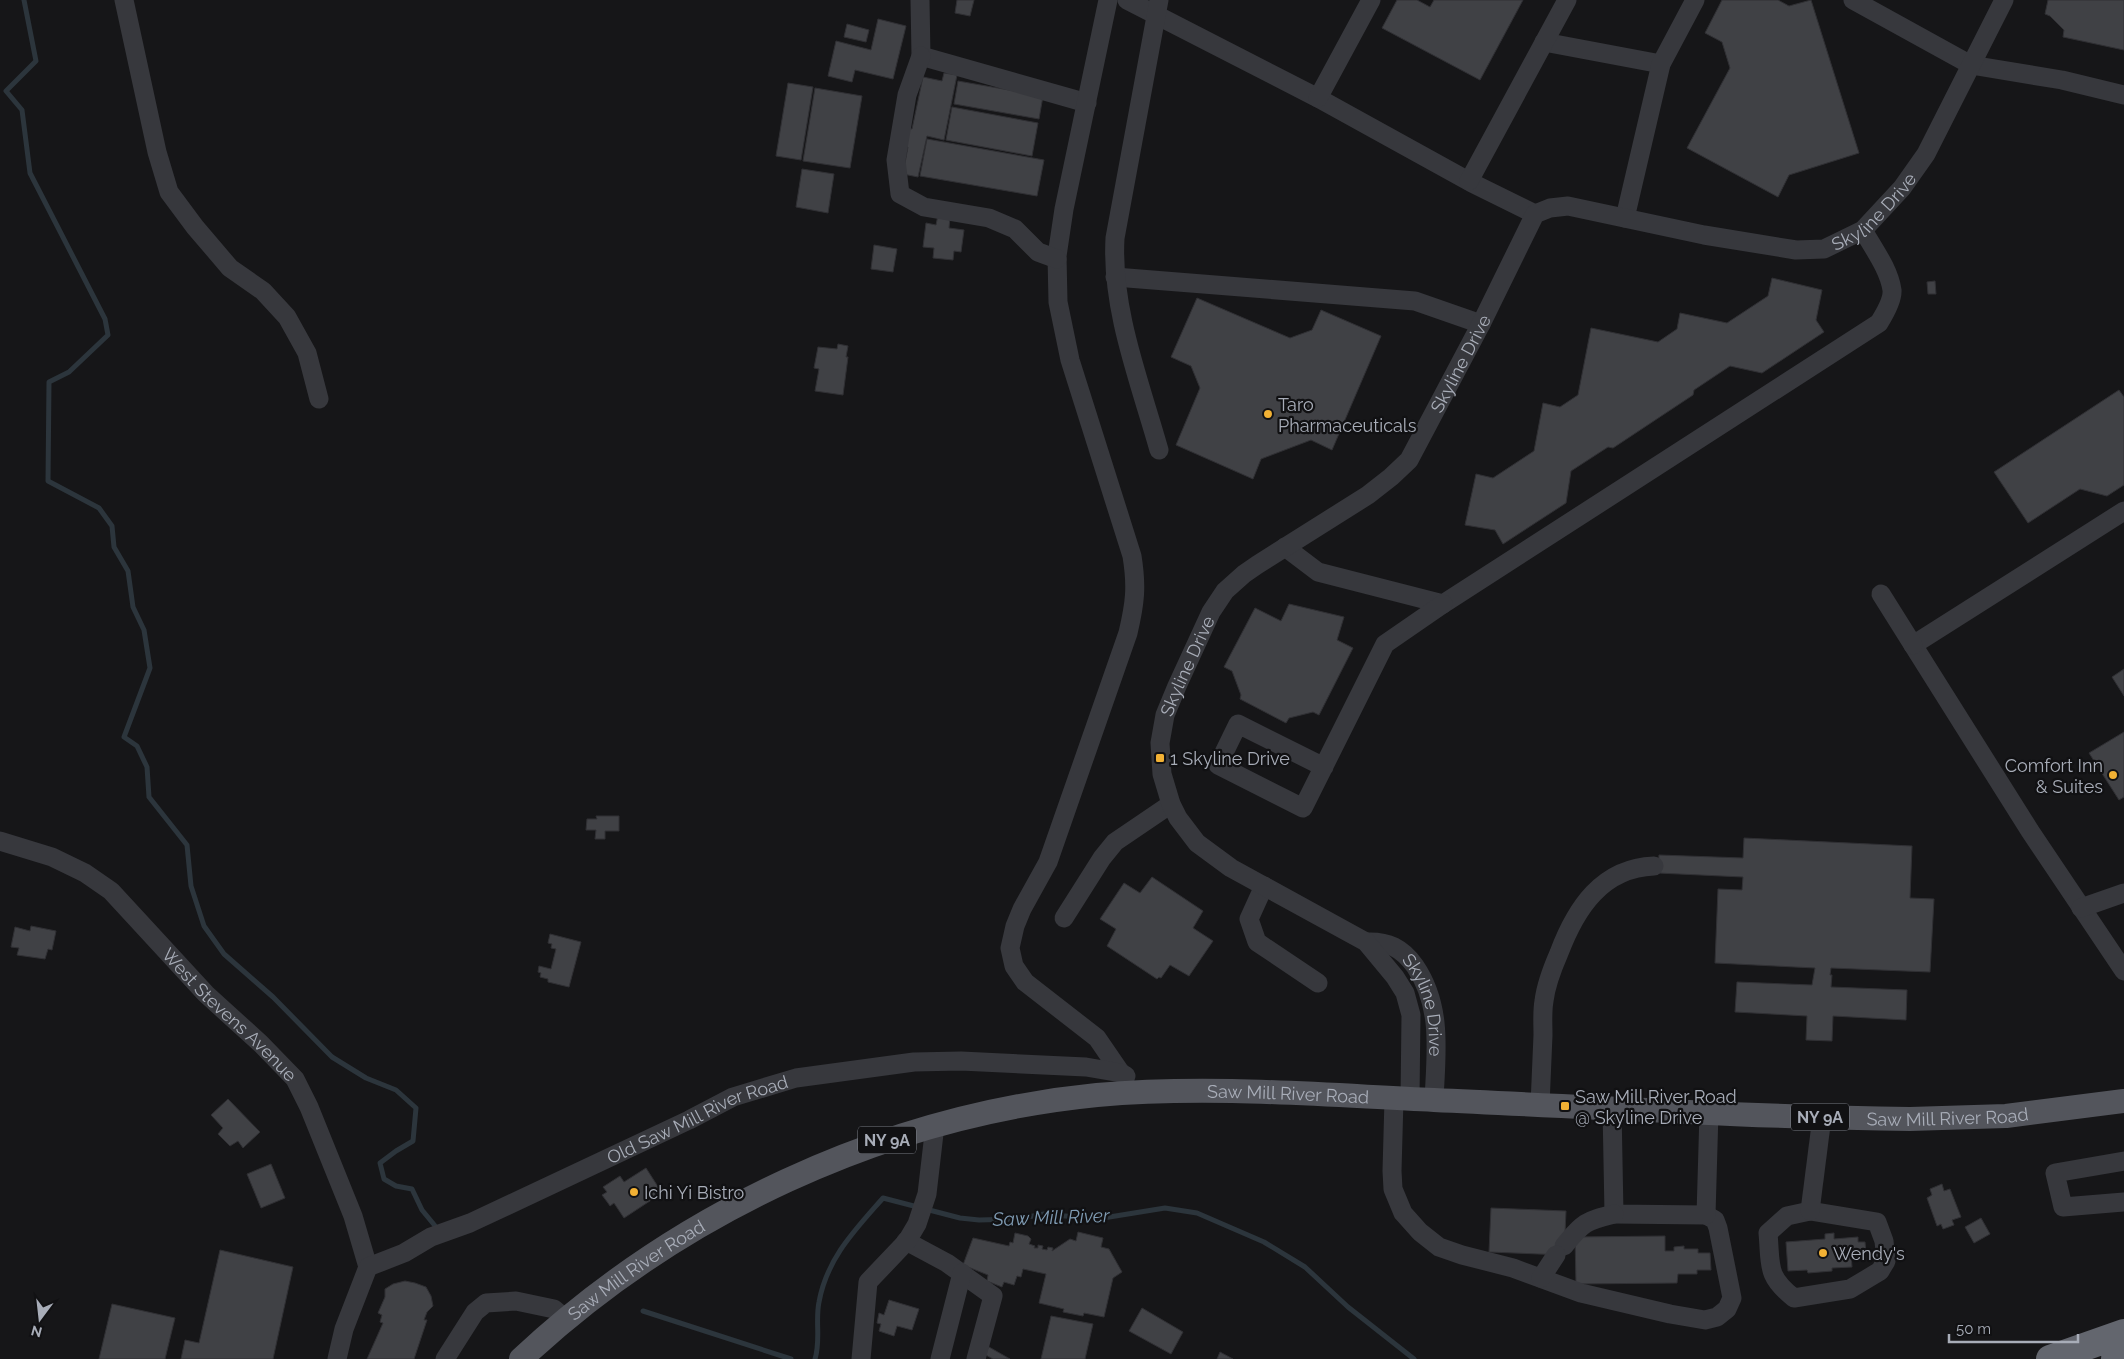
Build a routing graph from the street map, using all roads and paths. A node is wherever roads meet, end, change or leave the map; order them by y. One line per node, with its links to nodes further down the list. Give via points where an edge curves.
1 (124, 0): 25 (street, via 157,152 169,192 230,268 263,291 287,317 307,353)
2 (920, 0): 12 (street)
3 (1108, 0): 17 (street)
4 (1127, 0): 10 (street)
5 (1371, 0): 16 (street)
6 (1567, 0): 11 (street)
7 (1695, 0): 13 (street)
8 (1853, 0): 14 (street)
9 (2004, 0): 14 (street, Skyline Drive)
10 (1157, 7): 16 (street); 23 (street, via 1115,238)
11 (1544, 42): 13 (street); 18 (street)
12 (921, 56): 17 (street); 22 (street, via 907,95 896,160 900,194 924,208 989,218 1016,229 1038,252)
13 (1661, 64): 20 (street)
14 (1971, 65): 15 (street, via 2062,80); 21 (street, Skyline Drive, via 1926,154 1902,188)
15 (2124, 95)
16 (1318, 98): 18 (street)
17 (1086, 103): 22 (street)
18 (1469, 181): 19 (street)
19 (1535, 214): 20 (street, Skyline Drive, via 1568,206); 24 (street, Skyline Drive)
20 (1625, 218): 21 (street, Skyline Drive, via 1796,250 1824,249)
21 (1863, 230): 30 (street, via 1882,264 1892,292 1879,323)
22 (1057, 259): 43 (street, via 1058,302 1070,360 1132,556 1136,598 1128,633 1048,862 1022,909 1010,948 1014,966 1025,982 1097,1038)
23 (1115, 277): 24 (street, via 1415,301); 26 (street, via 1119,308)
24 (1481, 324): 28 (street, Skyline Drive, via 1409,460 1368,495)
25 (319, 399)
26 (1158, 450)
27 (2124, 511): 31 (street)
28 (1285, 547): 30 (street, via 1318,572); 33 (street, Skyline Drive, via 1225,591 1211,612 1177,686 1165,716 1160,743 1162,774)
29 (1880, 594): 31 (street)
30 (1443, 604): 32 (street, via 1385,644)
31 (1913, 645): 38 (street)
32 (1324, 767): 32 (street, via 1303,808 1218,765 1238,724)
33 (1171, 804): 36 (street, Skyline Drive, via 1197,843 1220,861); 39 (street, via 1115,842)
34 (0, 841): 59 (street, West Stevens Avenue, via 52,857 85,873 111,891 206,994 295,1079 353,1216)
35 (1654, 866): 48 (street, via 1623,872 1606,882 1577,914 1562,945 1544,1002)
36 (1264, 886): 40 (street, Skyline Drive); 42 (street, via 1249,919 1257,942)
37 (2124, 893): 38 (street)
38 (2081, 908): 41 (street)
39 (1064, 918)
40 (1366, 942): 45 (street, Skyline Drive, via 1400,985 1409,1004 1412,1038); 46 (street, Skyline Drive, via 1396,947 1412,962 1425,984 1436,1023)
41 (2121, 960)
42 (1318, 982)
43 (1121, 1073): 44 (street, via 1127,1077); 59 (street, Old Saw Mill River Road, via 1054,1064 961,1060 914,1062 796,1078 733,1097 477,1220)
44 (1134, 1093): 45 (main road, Saw Mill River Road / NY 9A, via 1241,1092); 52 (main road, Saw Mill River Road / NY 9A, via 1029,1104)
45 (1402, 1099): 46 (main road, Saw Mill River Road / NY 9A); 61 (street, Skyline Drive, via 1392,1171 1394,1189 1403,1213 1420,1232 1439,1246)
46 (1434, 1100): 48 (main road, Saw Mill River Road / NY 9A)
47 (2124, 1101): 51 (main road, Saw Mill River Road / NY 9A, via 1981,1118)
48 (1540, 1105): 49 (main road, Saw Mill River Road / NY 9A)
49 (1612, 1108): 50 (main road, Saw Mill River Road / NY 9A); 56 (street)
50 (1709, 1112): 51 (main road, Saw Mill River Road / NY 9A); 57 (street)
51 (1822, 1117): 55 (street)
52 (935, 1125): 58 (street, via 927,1194 917,1224); 62 (main road, Saw Mill River Road / NY 9A, via 849,1154 744,1202 644,1262)
53 (2124, 1161): 54 (street, via 2055,1173 2063,1208)
54 (2124, 1202)
55 (1810, 1210): 55 (street, via 1787,1216 1768,1233 1772,1274 1780,1287 1794,1298 1819,1295 1850,1289 1880,1271 1886,1261 1884,1241 1877,1222)
56 (1614, 1214): 57 (street); 61 (street, via 1590,1220 1577,1228)
57 (1706, 1215): 61 (street, Skyline Drive, via 1715,1220 1718,1228 1732,1298 1727,1309 1717,1317 1705,1320 1670,1314 1580,1293)
58 (906, 1241): 60 (street); 68 (street, via 868,1282)
59 (368, 1267): 65 (street, via 344,1329)
60 (962, 1273): 69 (street); 70 (street, via 993,1296)
61 (1541, 1278)
62 (566, 1319): 66 (street, via 554,1309 516,1301 486,1303 475,1312); 67 (main road, Saw Mill River Road / NY 9A)
63 (2124, 1333): 71 (highway)
64 (2124, 1356): 72 (highway)
65 (337, 1359)
66 (445, 1359)
67 (521, 1359)
68 (861, 1359)
69 (940, 1359)
70 (976, 1359)
71 (2050, 1359)
72 (2115, 1359)

